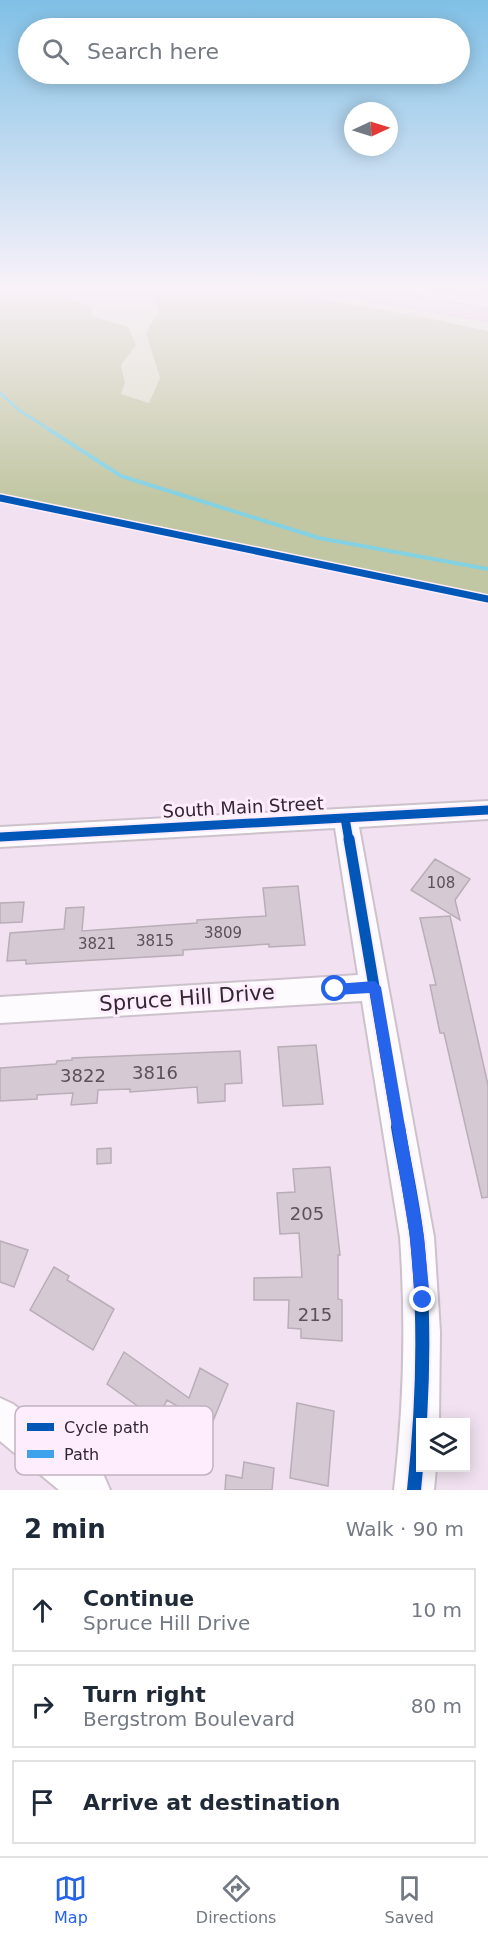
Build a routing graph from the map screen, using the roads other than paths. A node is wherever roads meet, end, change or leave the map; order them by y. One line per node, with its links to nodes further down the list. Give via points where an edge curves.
1 (488, 810): 2 (street, South Main Street)
2 (345, 818): 3 (street, South Main Street); 4 (street)
3 (0, 837)
4 (375, 987): 5 (street, Spruce Hill Drive); 10 (street, via 417,1237 423,1300 424,1373)
5 (0, 1010)
6 (0, 1417): 7 (street)
7 (15, 1429)
8 (72, 1475): 9 (street)
9 (90, 1490)
10 (414, 1490)

